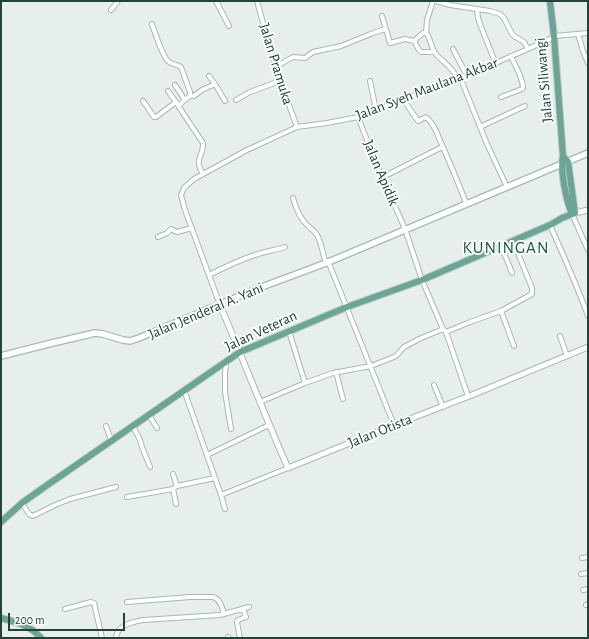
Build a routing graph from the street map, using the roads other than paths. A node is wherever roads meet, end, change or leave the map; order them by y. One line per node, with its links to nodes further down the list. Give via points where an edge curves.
1 (118, 1): 6 (street)
2 (216, 1): 10 (street)
3 (257, 1): 23 (street, Jalan Pramuka)
4 (550, 1): 15 (main road, Jalan Siliwangi)
5 (433, 2): 7 (street); 12 (street, via 426,20)
6 (110, 10)
7 (477, 10): 17 (street, via 500,14 512,34 524,42); 21 (street, via 483,35)
8 (382, 16): 11 (street)
9 (152, 24): 32 (street, via 165,58 181,68)
10 (229, 26)
11 (385, 29): 16 (street, via 390,43 405,39); 23 (street, via 341,46 313,52 305,58 293,57)
12 (426, 33): 16 (street); 19 (street)
13 (588, 33): 14 (street)
14 (578, 34): 15 (street); 22 (street)
15 (554, 36): 17 (street, Jalan Syeh Maulana Akbar); 48 (main road, Jalan Siliwangi)
16 (414, 41): 19 (street, via 421,52)
17 (528, 49): 20 (street, Jalan Syeh Maulana Akbar)
18 (453, 50): 24 (street)
19 (434, 52): 26 (street)
20 (511, 56): 21 (street, Jalan Syeh Maulana Akbar); 33 (street, via 524,86)
21 (495, 62): 24 (street, Jalan Syeh Maulana Akbar)
22 (588, 63)
23 (275, 67): 27 (street, Jalan Pramuka)
24 (466, 74): 26 (street, Jalan Syeh Maulana Akbar)
25 (209, 76): 29 (street)
26 (458, 77): 34 (street, Jalan Syeh Maulana Akbar); 45 (street)
27 (280, 81): 36 (street); 44 (street, Jalan Pramuka)
28 (370, 81): 42 (street)
29 (215, 84): 32 (street); 39 (street)
30 (175, 85): 35 (street)
31 (168, 91): 38 (street)
32 (190, 96): 35 (street)
33 (501, 96)
34 (403, 99): 42 (street, Jalan Syeh Maulana Akbar); 46 (street, via 418,121 426,117 430,120)
35 (185, 100): 41 (street)
36 (236, 100)
37 (143, 101): 38 (street, via 154,117)
38 (176, 102): 41 (street)
39 (225, 102)
40 (525, 106): 45 (street)
41 (179, 107): 49 (street, via 203,143 199,159)
42 (376, 110): 43 (street, Jalan Syeh Maulana Akbar)
43 (358, 117): 44 (street, Jalan Syeh Maulana Akbar); 50 (street, Jalan Apidik)
44 (297, 126): 49 (street, Jalan Syeh Maulana Akbar)
45 (480, 127): 51 (street)
46 (442, 147): 50 (street); 53 (street)
47 (588, 153): 48 (main road, Jalan Jenderal A. Yani)
48 (564, 163): 51 (main road, Jalan Jenderal A. Yani); 55 (main road, Jalan Siliwangi, via 568,204)
49 (203, 174): 57 (street, Jalan Syeh Maulana Akbar, via 184,188 181,195)
50 (383, 177): 58 (street, Jalan Apidik)
51 (508, 187): 53 (main road, Jalan Jenderal A. Yani)
52 (293, 198): 64 (street, via 302,219 318,236)
53 (466, 203): 58 (main road, Jalan Jenderal A. Yani)
54 (588, 210): 55 (street)
55 (573, 214): 56 (main road, Jalan Veteran); 63 (street)
56 (550, 225): 60 (main road, Jalan Veteran); 69 (street)
57 (192, 228): 59 (street, via 177,232 171,229); 66 (street)
58 (405, 229): 64 (main road, Jalan Jenderal A. Yani); 67 (street, Jalan Apidik)
59 (158, 237)
60 (513, 241): 62 (main road, Jalan Veteran); 72 (street, via 533,292 529,297)
61 (285, 247): 66 (street, via 259,254)
62 (501, 247): 65 (street); 67 (main road, Jalan Veteran)
63 (588, 250)
64 (327, 262): 70 (main road, Jalan Jenderal A. Yani); 71 (street)
65 (512, 273)
66 (209, 274): 70 (street)
67 (422, 280): 71 (main road, Jalan Veteran); 75 (street, Jalan Apidik)
68 (588, 300): 69 (street)
69 (583, 302): 73 (street)
70 (220, 305): 79 (street); 80 (main road, Jalan Jenderal A. Yani, via 130,341 95,333)
71 (347, 307): 74 (main road, Jalan Veteran); 83 (street)
72 (501, 310): 75 (street); 77 (street)
73 (588, 316)
74 (289, 331): 79 (main road, Jalan Veteran); 85 (street)
75 (444, 331): 83 (street, via 418,339 404,347 396,356); 88 (street, Jalan Apidik)
76 (560, 336): 81 (street)
77 (514, 346)
78 (588, 347): 81 (street, Jalan Otista)
79 (240, 352): 82 (main road, Jalan Veteran); 90 (street)
80 (1, 356)
81 (567, 356): 88 (street, Jalan Otista)
82 (226, 361): 87 (main road, Jalan Veteran); 98 (street, via 225,392)
83 (371, 366): 84 (street); 94 (street)
84 (336, 372): 85 (street); 89 (street)
85 (305, 383): 90 (street)
86 (434, 385): 91 (street)
87 (184, 390): 92 (main road, Jalan Veteran); 100 (street)
88 (468, 396): 91 (street, Jalan Otista)
89 (343, 399)
90 (260, 402): 93 (street)
91 (443, 407): 94 (street, Jalan Otista)
92 (149, 415): 96 (main road, Jalan Veteran); 97 (street)
93 (269, 425): 100 (street); 102 (street)
94 (394, 425): 102 (street, Jalan Otista)
95 (106, 426): 99 (street)
96 (132, 426): 99 (main road, Jalan Veteran); 101 (street)
97 (157, 428)
98 (231, 429)
99 (111, 440): 110 (main road, Jalan Veteran)
100 (207, 454): 104 (street)
101 (150, 467)
102 (288, 468): 108 (street)
103 (173, 474): 105 (street)
104 (216, 478): 105 (street); 108 (street)
105 (178, 486): 107 (street)
106 (116, 487): 110 (street, via 55,505 33,516)
107 (172, 489): 109 (street); 111 (street)
108 (221, 495): 112 (street)
109 (127, 497)
110 (22, 503): 113 (main road, Jalan Veteran)
111 (176, 504)
112 (225, 510)
113 (1, 522)
114 (588, 557): 115 (street)
115 (582, 558)
116 (588, 573): 117 (street)
117 (581, 574)
118 (127, 602): 122 (street, via 213,597 219,602)
119 (249, 607): 121 (street)
120 (65, 609): 125 (street, via 94,603)
121 (243, 609): 122 (street); 127 (street, via 246,617 237,622)
122 (224, 614): 126 (street, via 137,621 119,629)
123 (1, 618): 124 (main road, via 21,623)
124 (41, 638)
125 (102, 638)
126 (116, 638)
127 (240, 638)

